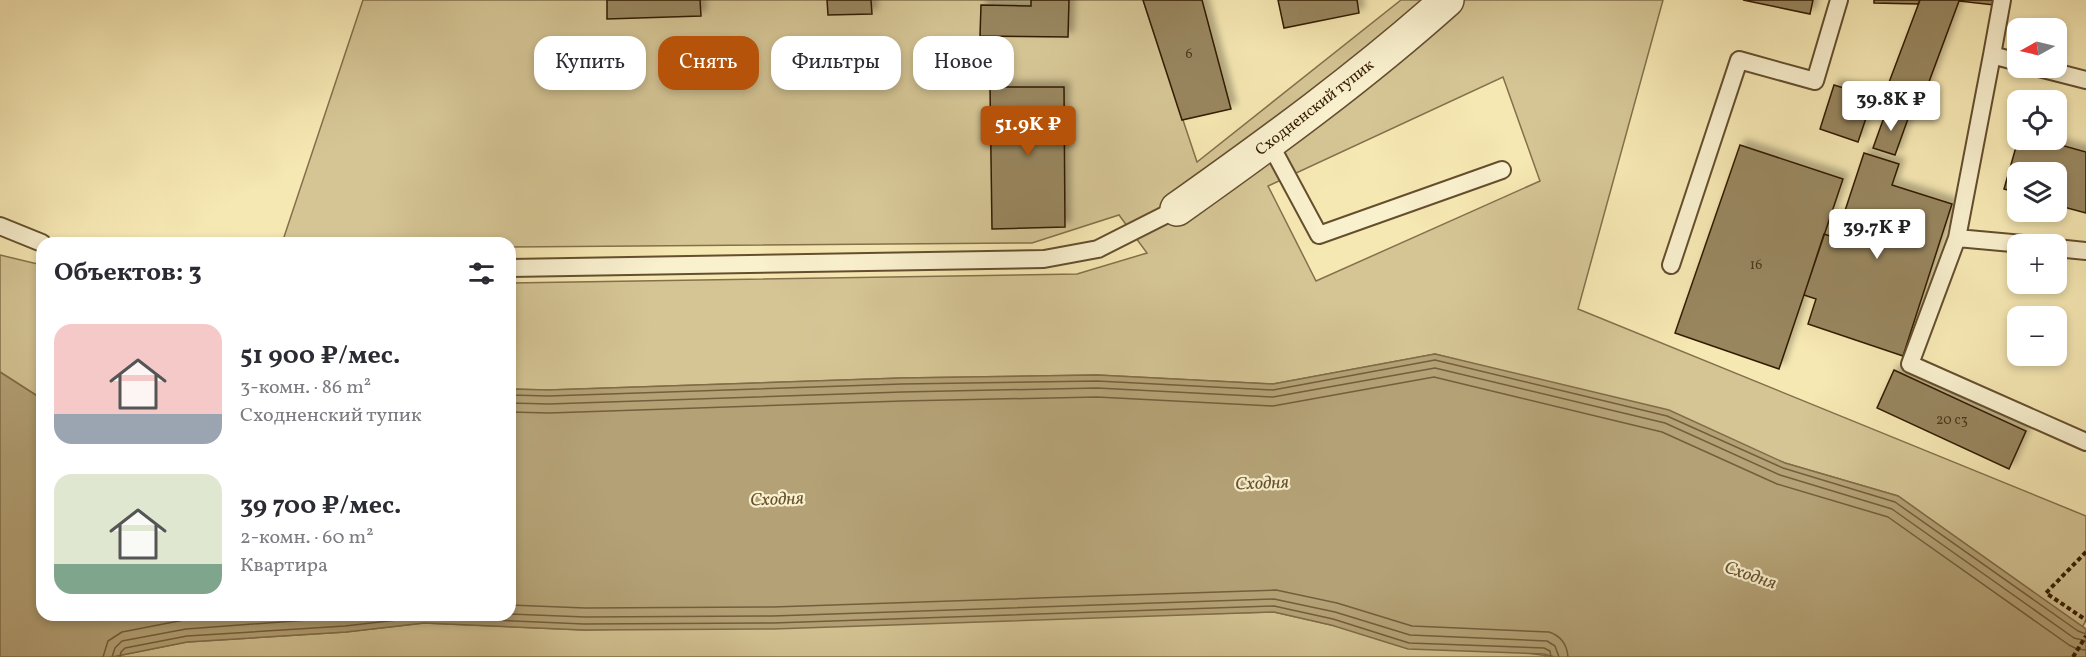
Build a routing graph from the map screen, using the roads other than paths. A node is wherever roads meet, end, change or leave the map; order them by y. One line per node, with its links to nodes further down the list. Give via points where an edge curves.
1 (1447, 0): 8 (street, Сходненский тупик, via 1394,47)
2 (1839, 0): 17 (lane, via 1815,81 1739,60)
3 (2002, 0): 4 (lane)
4 (1992, 55): 5 (lane); 12 (lane)
5 (2007, 59)
6 (2067, 75): 7 (lane)
7 (2086, 80)
8 (1270, 144): 9 (lane, via 1319,235); 10 (street, Сходненский тупик)
9 (1502, 171)
10 (1177, 210): 18 (lane, via 1098,249 1044,259)
11 (0, 226): 13 (lane)
12 (1957, 237): 14 (lane); 19 (lane, via 1910,364)
13 (36, 241)
14 (2007, 242)
15 (2067, 249): 16 (lane)
16 (2086, 251)
17 (1671, 265)
18 (516, 268)
19 (2086, 442)

